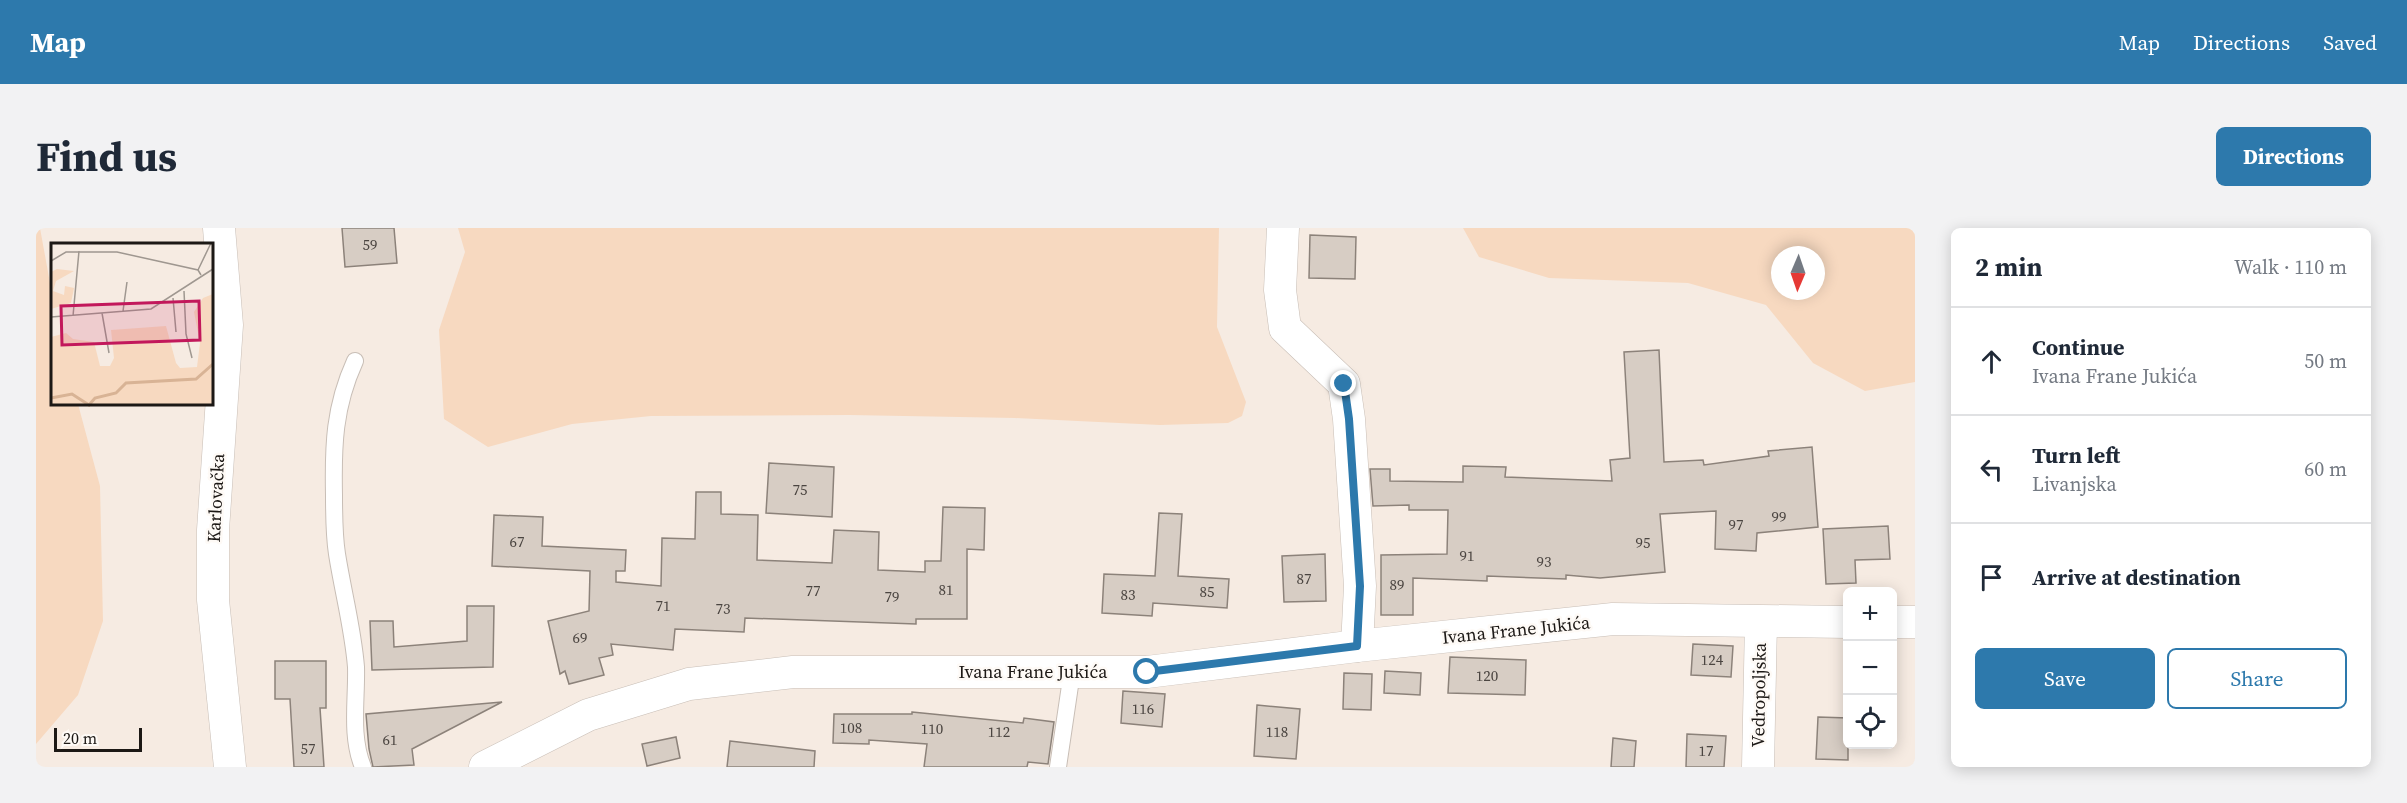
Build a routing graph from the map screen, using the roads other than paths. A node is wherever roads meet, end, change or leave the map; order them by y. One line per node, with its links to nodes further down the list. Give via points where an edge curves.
1 (219, 228): 10 (street, Karlovačka, via 227,325 213,530 213,600)
2 (1283, 228): 8 (street, via 1280,290 1285,328 1344,384 1360,586)
3 (355, 361): 11 (lane, via 335,425 334,523 356,667 357,741)
4 (1761, 622): 5 (street, Ivana Frane Jukića); 8 (street, Ivana Frane Jukića, via 1613,619); 14 (street, Vedropoljska)
5 (1843, 622)
6 (1897, 622): 7 (street)
7 (1915, 622)
8 (1357, 646): 9 (street, Ivana Frane Jukića, via 1147,672)
9 (1072, 672): 12 (street, Ivana Frane Jukića, via 793,672 689,684 588,715); 13 (lane)
10 (230, 767)
11 (363, 767)
12 (485, 767)
13 (1058, 767)
14 (1758, 767)

